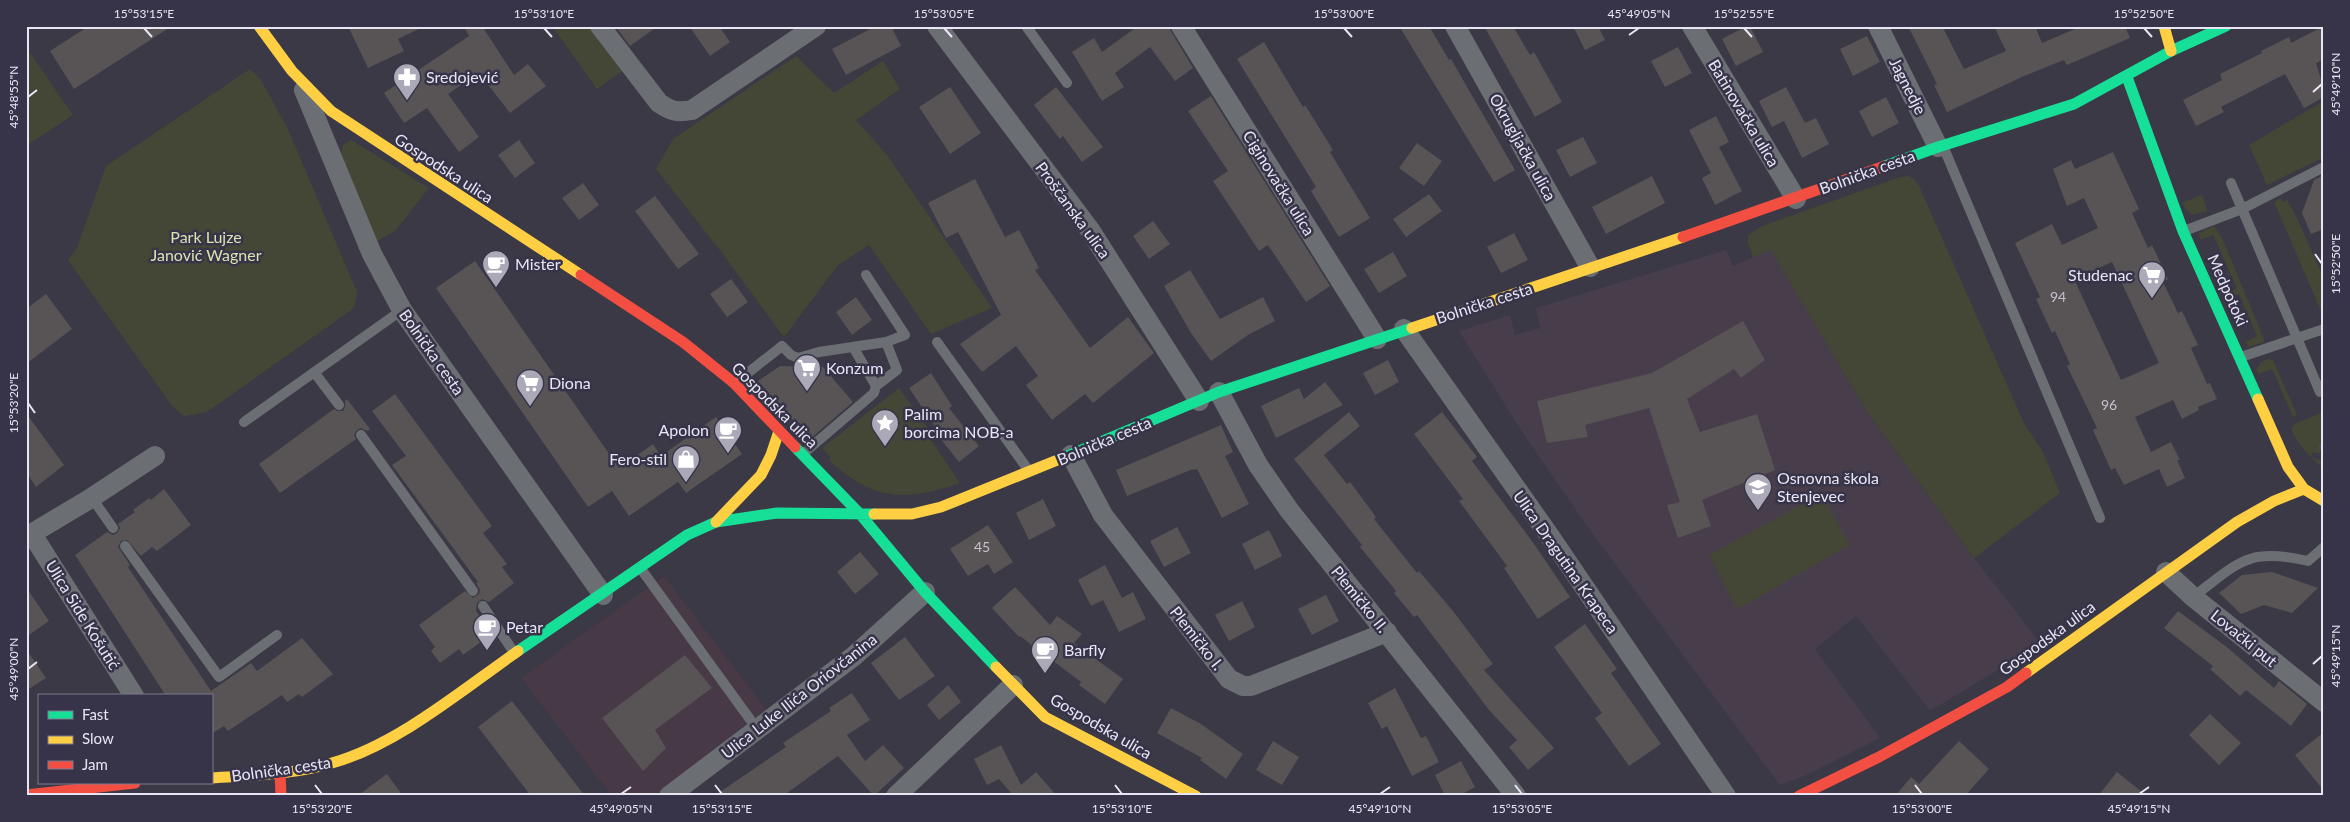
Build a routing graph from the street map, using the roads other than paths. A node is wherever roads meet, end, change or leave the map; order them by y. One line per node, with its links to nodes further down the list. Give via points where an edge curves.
1 (259, 26): 15 (street, Gospodska ulica)
2 (600, 26): 3 (street, via 659,103 679,113 692,110)
3 (816, 26)
4 (937, 26): 38 (street, Proščanska ulica, via 1090,230)
5 (1026, 26): 14 (lane)
6 (1181, 26): 28 (street, Ciginovačka ulica)
7 (1455, 26): 22 (street, Okrugljačka ulica)
8 (1692, 26): 19 (street, Batinovačka ulica)
9 (1878, 26): 16 (street, Jagnedje)
10 (2164, 26): 12 (street)
11 (2226, 26): 12 (street, Bolnička cesta)
12 (2171, 51): 13 (street, Bolnička cesta)
13 (2127, 77): 16 (street, Bolnička cesta, via 2074,104); 21 (street, Medpotoki)
14 (1067, 84)
15 (303, 86): 24 (street, Bolnička cesta, via 372,254); 34 (street, Gospodska ulica, via 331,112 683,342)
16 (1940, 146): 19 (street, Bolnička cesta); 51 (lane)
17 (2324, 167): 20 (lane)
18 (2231, 183): 20 (lane)
19 (1796, 199): 22 (street, Bolnička cesta)
20 (2242, 209): 21 (lane); 27 (lane)
21 (2184, 231): 32 (street, Medpotoki)
22 (1590, 267): 25 (street, Bolnička cesta)
23 (866, 275): 29 (lane, via 905,335)
24 (402, 310): 33 (lane); 61 (street, Bolnička cesta)
25 (1404, 329): 28 (street, Bolnička cesta); 81 (street, Ulica Dragutina Krapeca)
26 (2324, 329): 27 (lane)
27 (2297, 338): 32 (lane); 37 (lane)
28 (1377, 339): 36 (street, Bolnička cesta)
29 (886, 342): 31 (lane); 35 (lane, via 897,370)
30 (937, 342): 46 (lane)
31 (853, 347): 34 (lane, via 798,358 782,346); 35 (lane)
32 (2240, 358): 47 (street, Medpotoki, via 2288,467)
33 (314, 372): 39 (lane); 40 (lane)
34 (734, 383): 41 (street, Gospodska ulica)
35 (876, 386): 45 (lane, via 874,393)
36 (1218, 392): 38 (street, Bolnička cesta); 64 (street, Plemičko II., via 1258,464 1289,510)
37 (2320, 392)
38 (1199, 401): 43 (street, Bolnička cesta)
39 (339, 405)
40 (244, 422)
41 (778, 431): 45 (street, Gospodska ulica); 52 (street, via 761,475)
42 (361, 436): 59 (lane)
43 (1071, 455): 46 (street, Bolnička cesta); 64 (street, Plemičko I., via 1103,515 1229,679 1251,686)
44 (155, 456): 48 (street, Ulica Side Košutić)
45 (802, 456): 50 (street, Gospodska ulica)
46 (1030, 472): 50 (street, Bolnička cesta, via 923,512)
47 (2304, 489): 49 (street, Medpotoki); 58 (street, Gospodska ulica, via 2237,522)
48 (92, 498): 53 (lane); 54 (street, Ulica Side Košutić)
49 (2324, 501)
50 (860, 514): 52 (street, Bolnička cesta, via 776,513); 60 (street, Gospodska ulica)
51 (2100, 518)
52 (716, 522): 57 (street, Bolnička cesta, via 687,535)
53 (113, 528)
54 (29, 536): 68 (street, Ulica Side Košutić)
55 (125, 546): 65 (lane, via 219,677)
56 (2324, 546): 62 (lane, via 2308,561 2280,554 2254,556 2234,566)
57 (641, 569): 61 (street, Bolnička cesta); 70 (lane)
58 (2166, 572): 62 (street, Lovački put); 82 (street, Gospodska ulica, via 2007,687 1879,757)
59 (473, 591)
60 (925, 592): 67 (street, Gospodska ulica); 70 (street, Ulica Luke Ilića Oriovčanina, via 854,656)
61 (603, 595): 66 (street, Bolnička cesta)
62 (2193, 597): 69 (street, Lovački put)
63 (483, 606): 66 (lane)
64 (1387, 632): 80 (street, Plemičko II.)
65 (277, 634)
66 (516, 654): 71 (street, Bolnička cesta, via 391,739 329,764)
67 (1013, 686): 74 (street, Gospodska ulica, via 1045,716); 78 (street)
68 (133, 694)
69 (2324, 702)
70 (757, 729): 77 (street, Ulica Luke Ilića Oriovčanina)
71 (280, 772): 72 (street, Bolnička cesta); 76 (street)
72 (212, 778)
73 (126, 784): 75 (street)
74 (1174, 792): 79 (street, Gospodska ulica)
75 (26, 795)
76 (281, 796)
77 (669, 796)
78 (896, 796)
79 (1196, 796)
80 (1516, 796)
81 (1726, 796)
82 (1799, 796)

